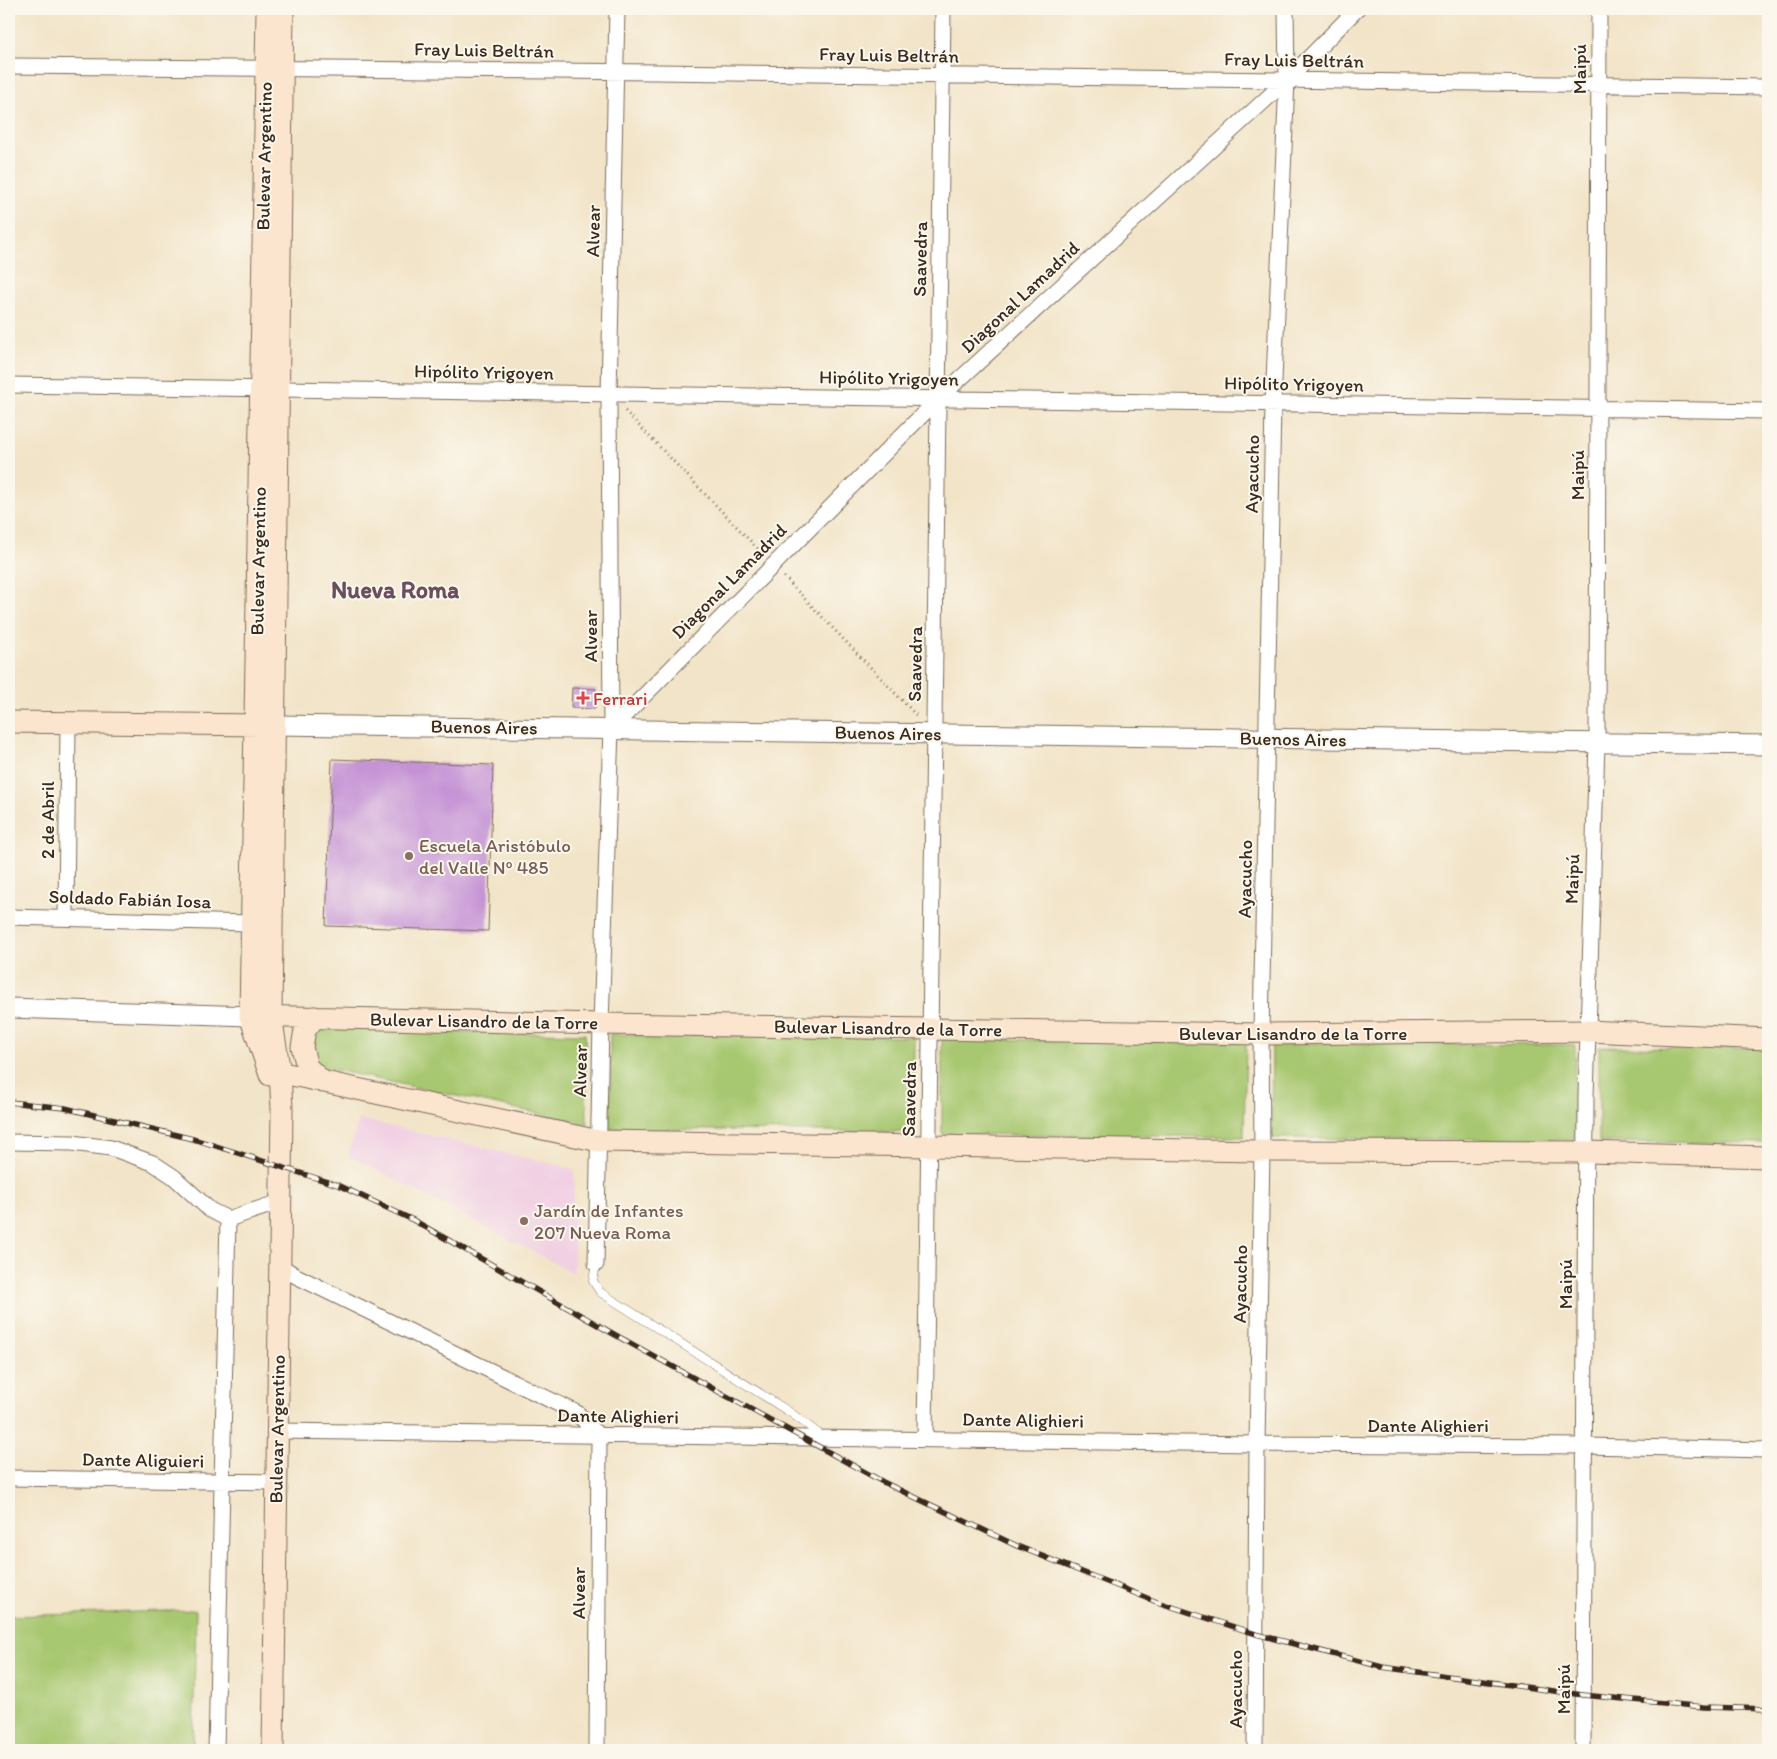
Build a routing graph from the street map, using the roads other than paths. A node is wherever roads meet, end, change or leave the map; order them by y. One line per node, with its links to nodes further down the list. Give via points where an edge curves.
1 (267, 9): 9 (main road, Bulevar Argentino)
2 (284, 9): 9 (main road, Bulevar Argentino)
3 (617, 9): 10 (street, Alvear)
4 (943, 9): 11 (street, Saavedra)
5 (1286, 9): 12 (street, Ayacucho)
6 (1357, 9): 12 (street, Diagonal Lamadrid)
7 (1599, 9): 13 (street, Maipú)
8 (9, 66): 9 (street, Fray Luis Beltrán)
9 (274, 68): 10 (street, Fray Luis Beltrán); 16 (main road, Bulevar Argentino)
10 (617, 72): 11 (street, Fray Luis Beltrán); 17 (street, Alvear)
11 (942, 76): 12 (street, Fray Luis Beltrán); 18 (street, Saavedra)
12 (1287, 80): 13 (street, Fray Luis Beltrán); 18 (street, Diagonal Lamadrid); 19 (street, Ayacucho)
13 (1598, 86): 14 (street, Fray Luis Beltrán); 20 (street, Maipú)
14 (1768, 87)
15 (9, 385): 16 (street, Hipólito Yrigoyen)
16 (270, 388): 17 (street, Hipólito Yrigoyen); 24 (main road, Bulevar Argentino)
17 (609, 394): 18 (street, Hipólito Yrigoyen); 25 (street, Alvear)
18 (938, 399): 19 (street, Hipólito Yrigoyen); 25 (street, Diagonal Lamadrid); 26 (street, Saavedra)
19 (1273, 404): 20 (street, Hipólito Yrigoyen); 27 (street, Ayacucho)
20 (1597, 409): 21 (street, Hipólito Yrigoyen); 28 (street, Maipú)
21 (1768, 411)
22 (9, 722): 23 (main road, Buenos Aires)
23 (68, 724): 24 (main road, Buenos Aires); 31 (street, 2 de Abril)
24 (265, 725): 25 (street, Buenos Aires); 32 (main road, Bulevar Argentino); 34 (main road, Bulevar Argentino)
25 (611, 729): 26 (street, Buenos Aires); 36 (street, Alvear)
26 (934, 734): 27 (street, Buenos Aires); 37 (street, Saavedra)
27 (1268, 738): 28 (street, Buenos Aires); 39 (street, Ayacucho)
28 (1597, 743): 29 (street, Buenos Aires); 38 (street, Maipú)
29 (1768, 745)
30 (9, 916): 31 (street, Soldado Fabián Iosa)
31 (66, 917): 32 (street, Soldado Fabián Iosa)
32 (251, 923): 34 (main road, Bulevar Argentino)
33 (9, 1008): 34 (street, Bulevar Lisandro de la Torre)
34 (260, 1016): 35 (main road, Bulevar Lisandro de la Torre); 41 (main road, Bulevar Argentino)
35 (315, 1017): 36 (main road, Bulevar Lisandro de la Torre); 42 (main road, via 305,1030 302,1046 307,1067)
36 (601, 1024): 37 (main road, Bulevar Lisandro de la Torre); 43 (street, Alvear)
37 (930, 1028): 39 (main road, Bulevar Lisandro de la Torre); 45 (street, Saavedra)
38 (1587, 1031): 39 (main road, Bulevar Lisandro de la Torre); 40 (main road, Bulevar Lisandro de la Torre); 47 (street, Maipú)
39 (1261, 1034): 46 (street, Ayacucho)
40 (1768, 1039)
41 (274, 1071): 42 (main road); 49 (main road, Bulevar Argentino, via 282,1109)
42 (323, 1082): 43 (main road)
43 (599, 1141): 45 (main road); 51 (street, Alvear)
44 (9, 1142): 50 (street, via 72,1143 111,1148 153,1163 174,1177 210,1210)
45 (929, 1145): 46 (main road); 56 (street, Saavedra)
46 (1262, 1150): 47 (main road); 57 (street, Ayacucho)
47 (1586, 1152): 48 (main road); 58 (street, Maipú)
48 (1768, 1157)
49 (280, 1202): 50 (street); 52 (main road, Bulevar Argentino)
50 (228, 1219): 61 (street)
51 (596, 1264): 55 (lane, via 594,1281 600,1292)
52 (279, 1265): 53 (main road, Bulevar Argentino); 54 (street, via 305,1281 576,1412)
53 (277, 1432): 54 (street, Dante Alighieri); 62 (main road, Bulevar Argentino)
54 (599, 1436): 55 (street, Dante Alighieri); 65 (street, Alvear)
55 (825, 1438): 56 (street, Dante Alighieri)
56 (925, 1439): 57 (street, Dante Alighieri)
57 (1257, 1444): 58 (street, Dante Alighieri); 66 (street, Ayacucho)
58 (1584, 1446): 59 (street, Dante Alighieri); 67 (street, Maipú)
59 (1768, 1450)
60 (9, 1478): 61 (street, Dante Aliguieri)
61 (222, 1481): 62 (street, Dante Aliguieri); 63 (street)
62 (276, 1482): 64 (main road, Bulevar Argentino)
63 (216, 1750)
64 (274, 1750)
65 (597, 1750)
66 (1255, 1750)
67 (1583, 1750)

